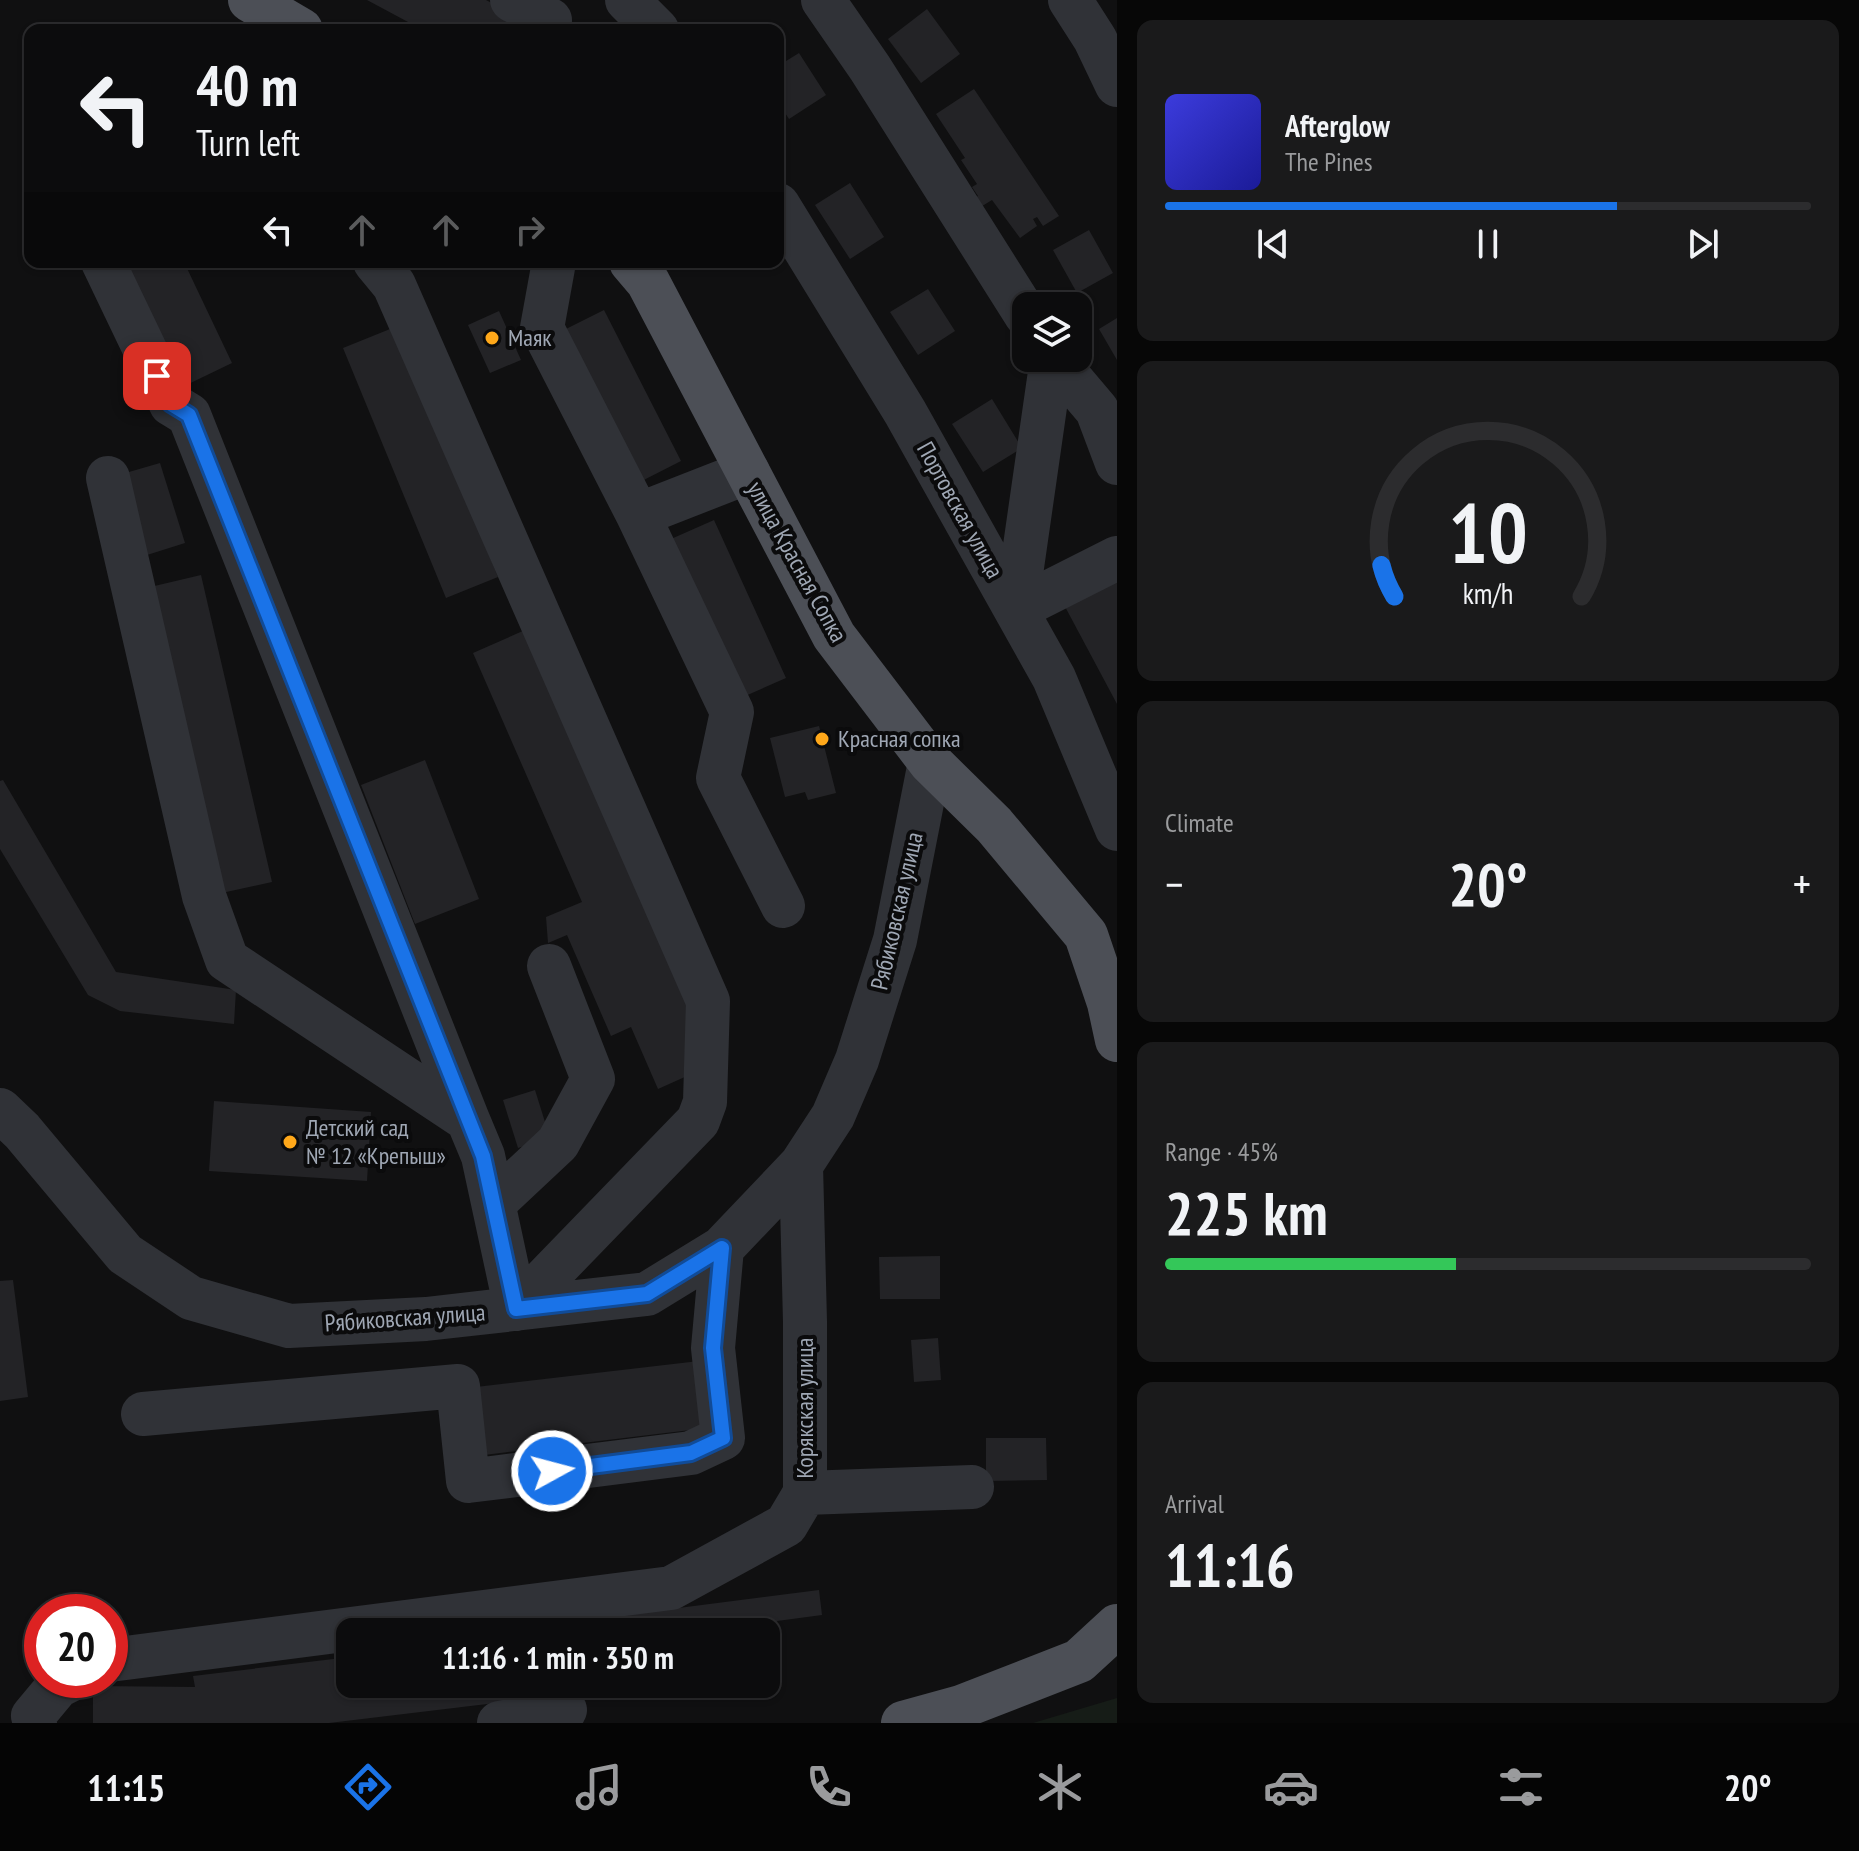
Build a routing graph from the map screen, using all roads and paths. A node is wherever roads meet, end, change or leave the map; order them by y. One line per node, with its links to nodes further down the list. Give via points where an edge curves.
1 (250, 0): 5 (main road)
2 (627, 0): 6 (street)
3 (823, 0): 13 (street)
4 (1070, 0): 7 (street)
5 (291, 24)
6 (651, 24)
7 (1117, 85)
8 (784, 215): 21 (street, Портовская улица, via 905,412)
9 (106, 268): 28 (street, via 171,404 189,415)
10 (380, 268): 32 (street, via 394,285 708,1001 705,1102 698,1121)
11 (553, 268): 19 (street, via 542,328)
12 (636, 268): 17 (main road, улица Красная Сопка)
13 (1012, 293)
14 (1051, 372): 21 (street)
15 (1065, 372): 16 (street, via 1097,410)
16 (1117, 463)
17 (748, 472): 19 (street); 22 (main road, улица Красная Сопка, via 834,636)
18 (108, 478): 28 (street, via 204,896 227,960)
19 (638, 515): 24 (street, via 732,712 718,778)
20 (1117, 558): 21 (street)
21 (1016, 609): 23 (street, Портовская улица, via 1054,678)
22 (930, 762): 26 (main road, улица Красная Сопка, via 994,825 1086,935); 29 (street, Рябиковская улица, via 895,940 857,1060 833,1116)
23 (1117, 829)
24 (783, 906)
25 (549, 966): 30 (street, via 593,1079 558,1143)
26 (1117, 1040)
27 (0, 1110): 32 (street, Рябиковская улица, via 125,1254 191,1298 289,1326)
28 (468, 1120): 30 (street)
29 (801, 1165): 31 (street, Рябиковская улица); 35 (street, Корякская улица)
30 (494, 1203): 32 (street)
31 (722, 1248): 32 (street, Рябиковская улица, via 647,1294); 33 (street, via 713,1348 723,1438 691,1453 468,1481 458,1386)
32 (516, 1309)
33 (143, 1414)
34 (972, 1487): 35 (street)
35 (805, 1493): 37 (street, Корякская улица, via 786,1525 671,1588)
36 (1117, 1626): 42 (main road, via 1079,1661 961,1707)
37 (128, 1658)
38 (48, 1698): 40 (street)
39 (565, 1710): 41 (street)
40 (29, 1721)
41 (499, 1723)
42 (903, 1723)

